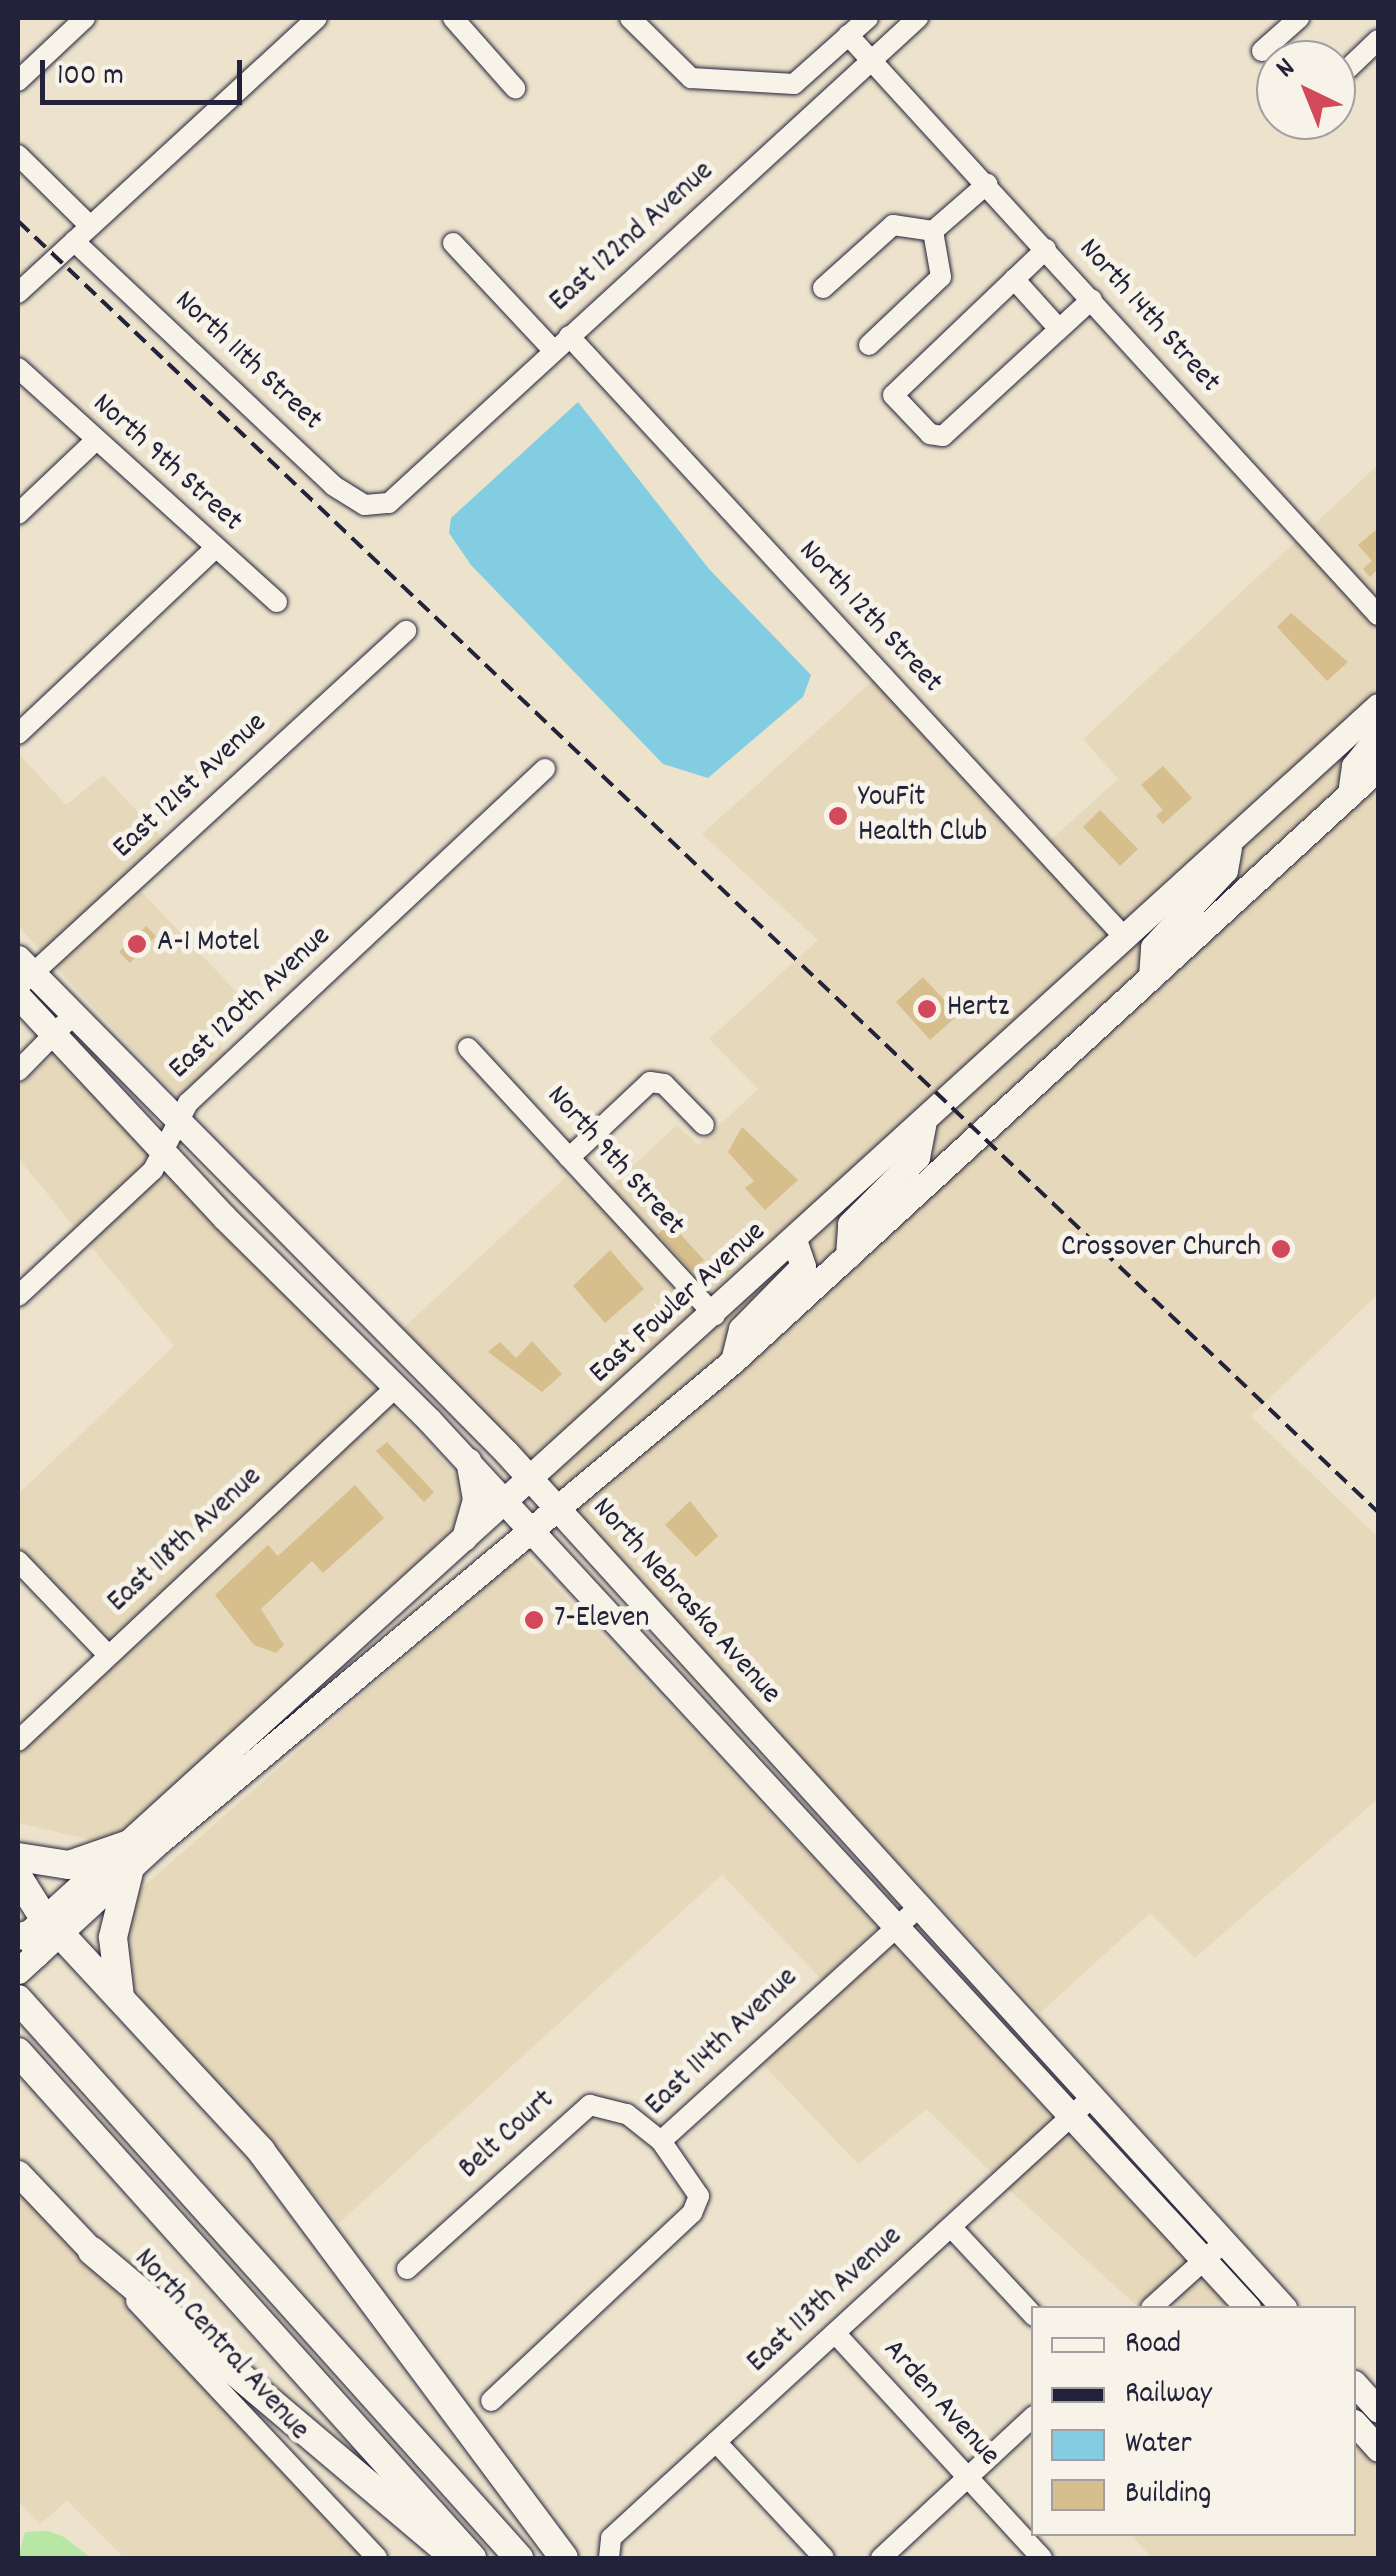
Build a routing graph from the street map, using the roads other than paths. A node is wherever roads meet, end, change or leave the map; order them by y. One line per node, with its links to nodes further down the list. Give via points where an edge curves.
1 (85, 18): 13 (street)
2 (316, 18): 17 (street)
3 (453, 18): 14 (street)
4 (630, 18): 8 (street, via 691,78 794,84)
5 (868, 18): 8 (street)
6 (918, 18): 12 (street, East 122nd Avenue)
7 (1299, 18): 9 (street)
8 (848, 36): 12 (street, North 14th Street)
9 (1274, 40)
10 (1378, 40): 11 (street)
11 (1356, 61)
12 (871, 62): 16 (street, North 14th Street); 27 (street, East 122nd Avenue)
13 (18, 81)
14 (515, 88)
15 (18, 155): 17 (street)
16 (987, 184): 18 (street); 21 (street, North 14th Street)
17 (90, 226): 19 (street)
18 (933, 231): 23 (street, via 893,225); 28 (street, via 941,277)
19 (74, 241): 24 (street); 31 (street, North 11th Street, via 334,486 365,505)
20 (453, 243): 27 (street, North 12th Street)
21 (1046, 249): 22 (street); 25 (street, North 14th Street)
22 (1014, 279): 26 (street); 26 (street, via 893,395 930,434 943,436)
23 (823, 288)
24 (18, 294)
25 (1092, 300): 26 (street); 35 (street, North 14th Street)
26 (1059, 329)
27 (562, 344): 31 (street, East 122nd Avenue); 44 (street, North 12th Street)
28 (869, 344)
29 (18, 368): 30 (street, North 9th Street)
30 (95, 441): 32 (street); 33 (street, North 9th Street)
31 (389, 502)
32 (18, 514)
33 (214, 549): 34 (street, North 9th Street); 38 (street)
34 (277, 602)
35 (1378, 616)
36 (406, 631): 45 (street, East 121st Avenue)
37 (1378, 706): 43 (main road, East Fowler Avenue)
38 (18, 734)
39 (1378, 736): 42 (main road, via 1354,766)
40 (1378, 768): 42 (main road, East Fowler Avenue)
41 (544, 769): 52 (street, East 120th Avenue)
42 (1350, 794): 46 (main road, East Fowler Avenue)
43 (1230, 844): 44 (main road, East Fowler Avenue); 46 (main road, via 1225,870 1153,947)
44 (1126, 939): 53 (main road, East Fowler Avenue)
45 (22, 973): 48 (main road, North Nebraska Avenue)
46 (1151, 976): 58 (main road, East Fowler Avenue)
47 (18, 996): 49 (main road, North Nebraska Avenue)
48 (73, 1016): 49 (street); 52 (main road, North Nebraska Avenue)
49 (54, 1036): 51 (street); 55 (main road, North Nebraska Avenue)
50 (468, 1048): 56 (street, North 9th Street)
51 (18, 1071)
52 (178, 1120): 55 (street, East 120th Avenue); 63 (main road, North Nebraska Avenue)
53 (923, 1125): 57 (main road, East Fowler Avenue); 58 (main road, via 917,1157 850,1224)
54 (704, 1126): 56 (street, via 664,1084 650,1082)
55 (164, 1154): 59 (street, East 120th Avenue); 62 (main road, North Nebraska Avenue)
56 (568, 1158): 60 (street, North 9th Street)
57 (795, 1243): 60 (main road, East Fowler Avenue); 61 (main road, via 804,1266 741,1329)
58 (848, 1256): 61 (main road, East Fowler Avenue)
59 (18, 1296)
60 (716, 1316): 64 (main road, East Fowler Avenue)
61 (733, 1361): 68 (main road, East Fowler Avenue)
62 (396, 1386): 65 (main road, North Nebraska Avenue); 72 (street, East 118th Avenue)
63 (496, 1442): 64 (main road, via 526,1451); 66 (main road, North Nebraska Avenue)
64 (569, 1446): 66 (main road, East Fowler Avenue)
65 (468, 1461): 67 (main road, North Nebraska Avenue); 70 (main road, via 475,1499)
66 (531, 1480): 67 (main road, East Fowler Avenue); 68 (main road, North Nebraska Avenue)
67 (506, 1502): 69 (main road, North Nebraska Avenue); 70 (main road, East Fowler Avenue)
68 (560, 1511): 69 (main road, East Fowler Avenue); 75 (main road, North Nebraska Avenue)
69 (534, 1534): 73 (main road, North Nebraska Avenue); 76 (main road, East Fowler Avenue)
70 (464, 1538): 76 (main road, East Fowler Avenue)
71 (18, 1561): 72 (street)
72 (108, 1655): 74 (street, East 118th Avenue)
73 (698, 1714): 75 (main road, via 718,1718); 79 (main road, North Nebraska Avenue)
74 (18, 1740)
75 (797, 1776): 79 (main road, North Nebraska Avenue)
76 (130, 1856): 77 (highway, via 69,1865); 80 (main road, East Fowler Avenue); 81 (highway, via 113,1937)
77 (18, 1858)
78 (18, 1877): 80 (highway)
79 (904, 1917): 84 (main road, North Nebraska Avenue); 85 (main road, North Nebraska Avenue); 86 (street, East 114th Avenue)
80 (35, 1941): 81 (highway)
81 (120, 1998): 111 (highway, via 260,2151)
82 (26, 2009): 110 (highway)
83 (18, 2052): 109 (highway)
84 (1082, 2091): 85 (main road); 89 (main road, North Nebraska Avenue)
85 (1062, 2109): 88 (street, East 113th Avenue); 91 (main road, North Nebraska Avenue)
86 (661, 2141): 92 (street, Belt Court, via 627,2114 590,2106); 99 (street, East 114th Avenue, via 698,2196 692,2214)
87 (18, 2173): 90 (main road, North Central Avenue)
88 (951, 2227): 96 (street); 97 (street, East 113th Avenue)
89 (1223, 2243): 91 (street); 95 (main road, North Nebraska Avenue)
90 (92, 2251): 107 (street, North Central Avenue, via 310,2494); 108 (highway)
91 (1203, 2261): 93 (street); 94 (main road, North Nebraska Avenue)
92 (407, 2269)
93 (1153, 2306)
94 (1246, 2306)
95 (1282, 2306)
96 (1031, 2313)
97 (835, 2333): 103 (street, East 113th Avenue); 105 (street, Arden Avenue)
98 (1356, 2385): 100 (main road)
99 (491, 2400)
100 (1378, 2410)
101 (1031, 2419): 105 (street)
102 (1356, 2424): 104 (main road)
103 (716, 2442): 106 (street, East 113th Avenue); 112 (street)
104 (1378, 2449)
105 (967, 2478): 113 (street); 114 (street, Arden Avenue)
106 (607, 2554)
107 (377, 2558)
108 (456, 2558)
109 (472, 2558)
110 (518, 2558)
111 (564, 2558)
112 (824, 2558)
113 (881, 2558)
114 (1042, 2558)

